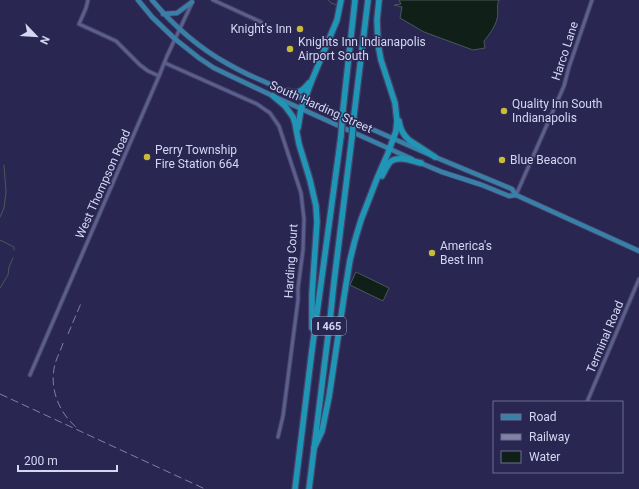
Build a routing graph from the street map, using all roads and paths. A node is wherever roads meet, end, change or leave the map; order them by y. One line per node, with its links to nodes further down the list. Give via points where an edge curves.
1 (88, 0): 16 (street, via 79,24 116,41 142,67)
2 (138, 0): 14 (main road, South Harding Street)
3 (152, 0): 11 (main road, South Harding Street)
4 (213, 0): 12 (street)
5 (341, 0): 17 (highway, via 337,20)
6 (355, 0): 32 (highway, I 465, bridge, via 341,136)
7 (368, 0): 36 (highway, I 465, bridge)
8 (379, 0): 22 (highway, via 378,44)
9 (592, 0): 28 (street, Harco Lane, via 564,86)
10 (193, 1): 11 (main road, via 177,14); 13 (street, West Thompson Road)
11 (163, 14): 13 (main road, South Harding Street)
12 (261, 22)
13 (180, 30): 14 (street, West Thompson Road); 18 (main road, South Harding Street, via 227,64)
14 (175, 39): 15 (street, West Thompson Road); 19 (main road, South Harding Street, via 214,68)
15 (165, 63): 16 (street, West Thompson Road); 35 (street, Harding Court, via 257,104 270,113 279,126 301,193 304,219 303,250 283,416)
16 (159, 76): 33 (street, West Thompson Road)
17 (312, 80): 18 (highway, via 300,92); 20 (highway)
18 (285, 91): 20 (main road, South Harding Street)
19 (273, 96): 21 (main road, South Harding Street); 23 (highway, via 290,112)
20 (304, 100): 21 (highway); 24 (main road, South Harding Street)
21 (301, 109): 23 (highway); 25 (main road, South Harding Street)
22 (396, 112): 24 (highway); 26 (highway, via 400,128 411,143)
23 (297, 134): 32 (highway, via 316,206)
24 (393, 139): 25 (highway); 26 (main road, South Harding Street)
25 (390, 149): 27 (main road, South Harding Street); 29 (highway)
26 (435, 157): 28 (main road, South Harding Street, via 512,189)
27 (421, 163): 28 (main road, South Harding Street, via 509,196); 29 (highway, via 400,159 390,162)
28 (516, 195): 30 (main road, South Harding Street)
29 (369, 201): 36 (highway, via 350,260 329,398 322,431)
30 (639, 251)
31 (639, 279): 34 (street, Terminal Road)
32 (312, 350): 37 (highway, I 465)
33 (30, 375)
34 (587, 401)
35 (278, 436)
36 (314, 448): 38 (highway, I 465)
37 (295, 489)
38 (309, 489)

